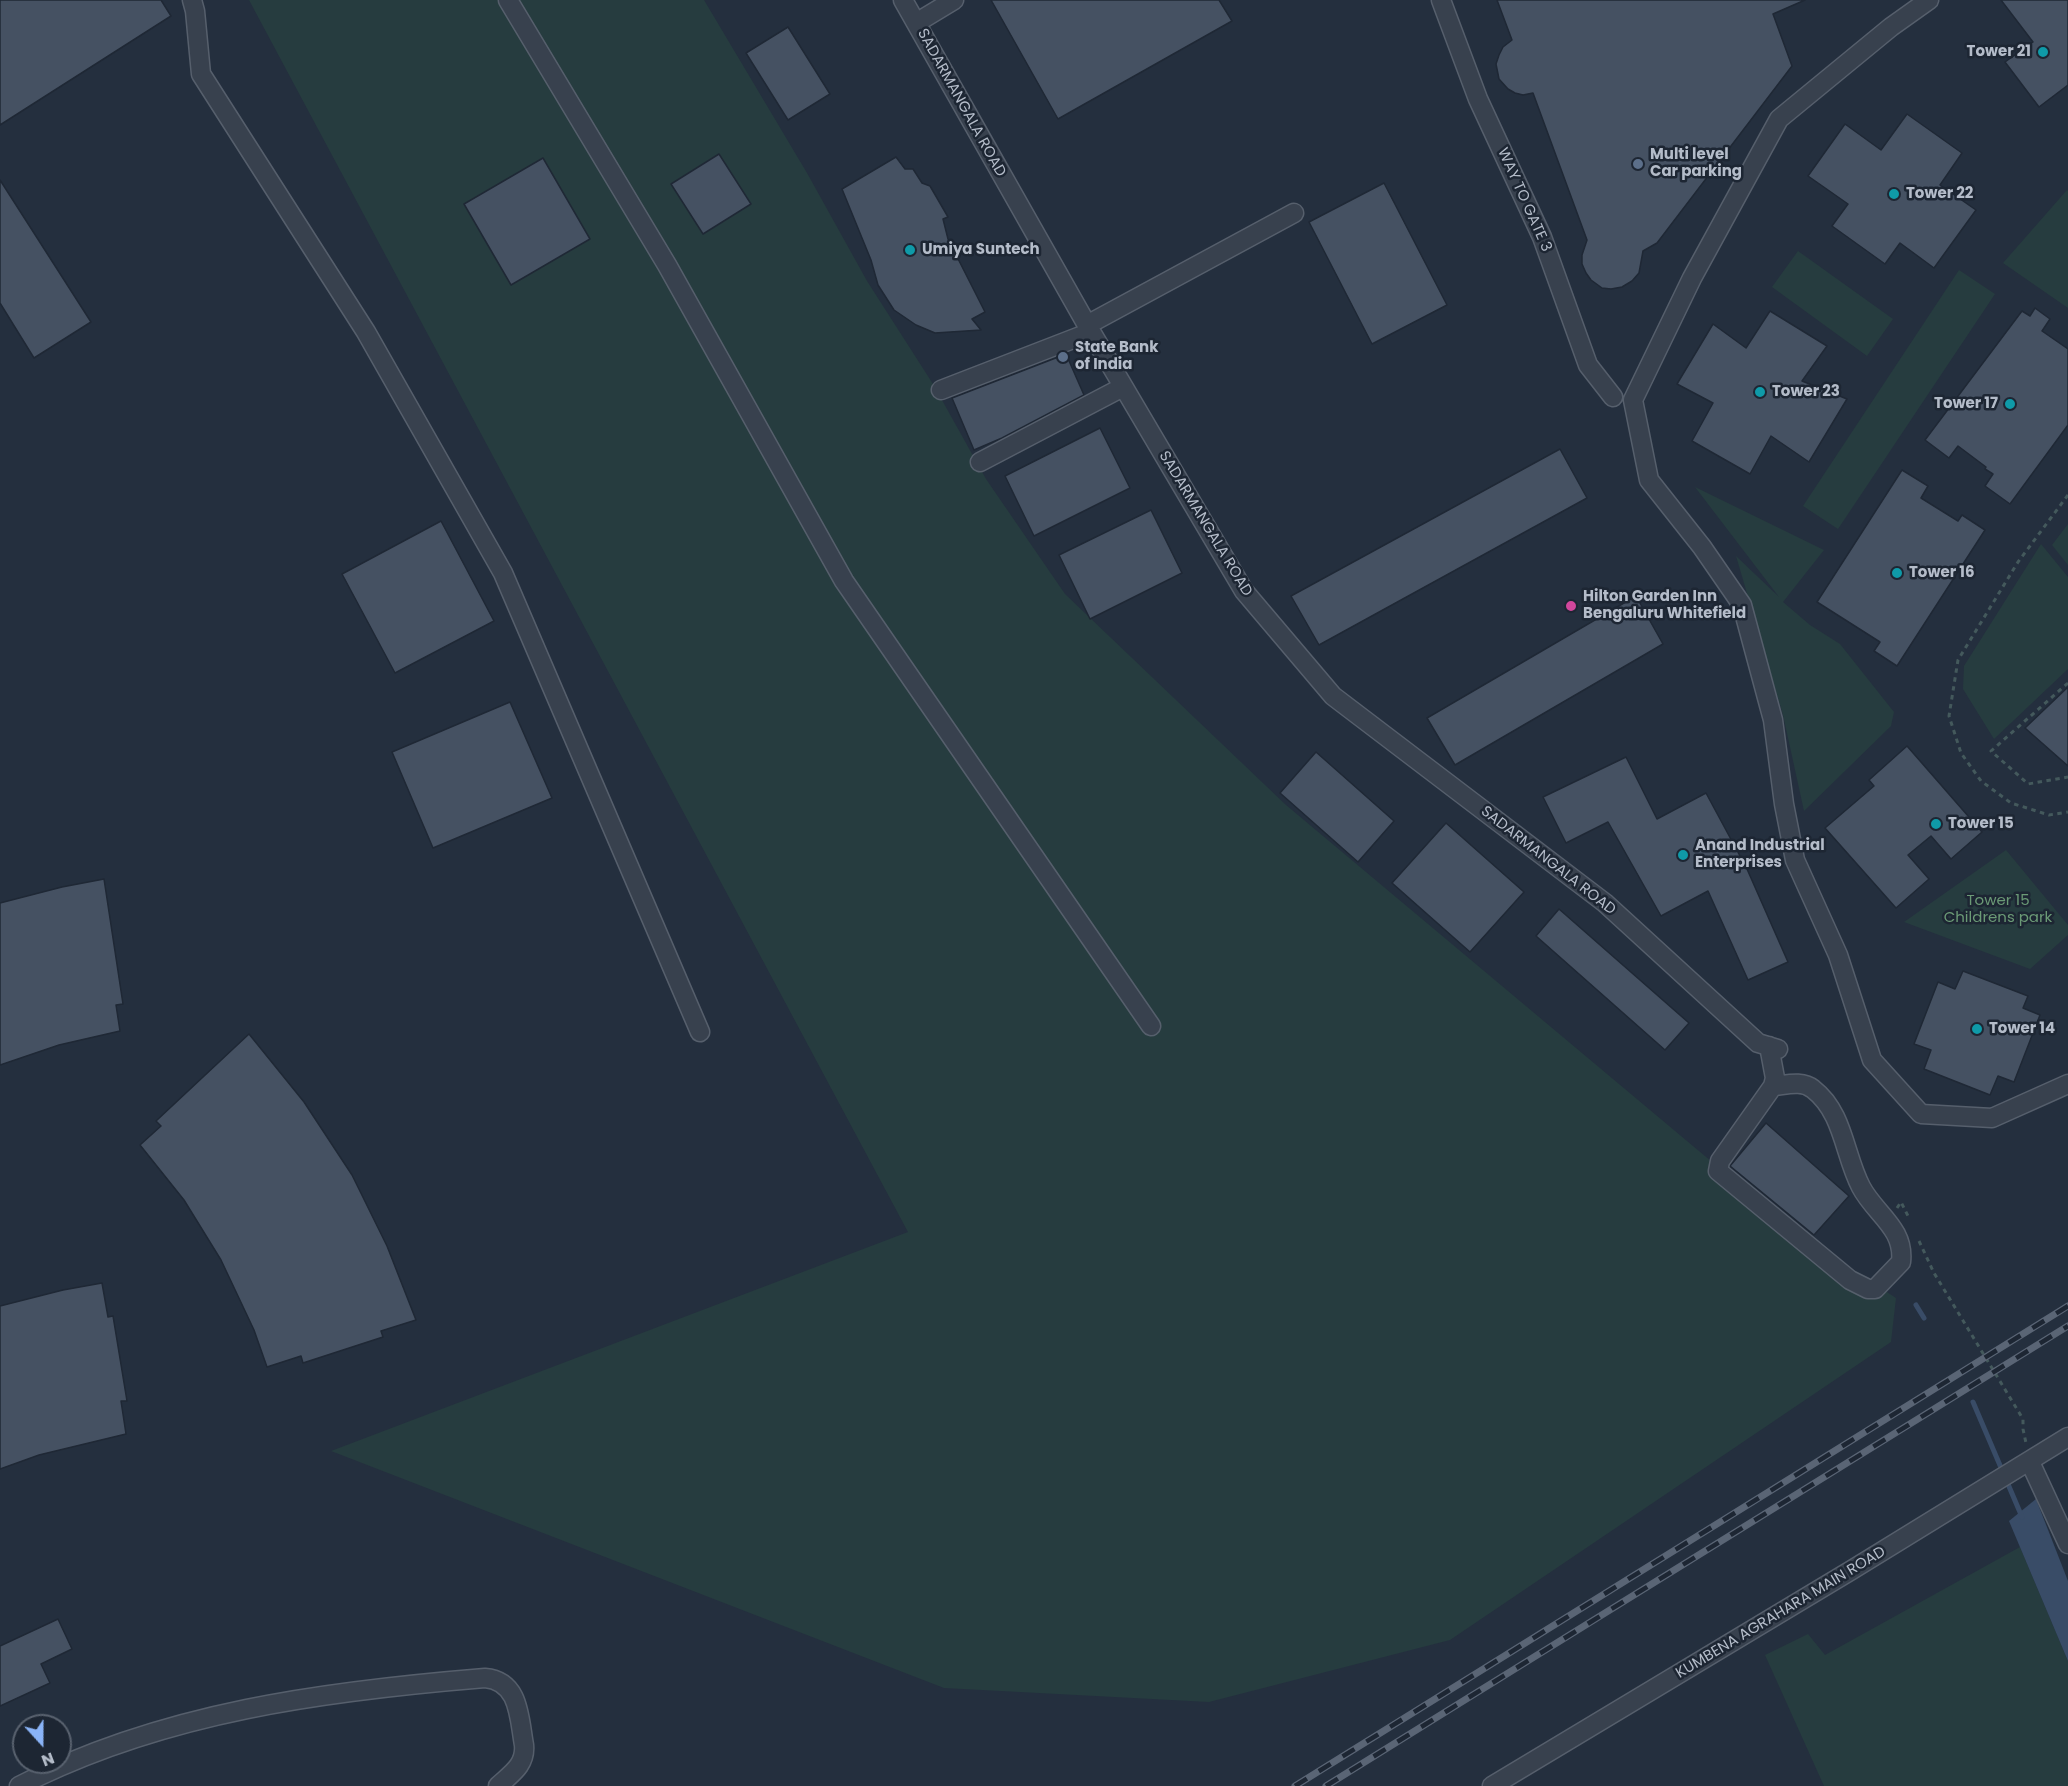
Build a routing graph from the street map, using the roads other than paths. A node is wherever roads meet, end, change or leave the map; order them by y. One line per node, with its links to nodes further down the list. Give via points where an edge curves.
1 (192, 0): 15 (street, via 201,74 366,332 503,573)
2 (508, 0): 14 (street, via 667,265 844,581)
3 (903, 0): 7 (street, SADARMANGALA ROAD)
4 (954, 0): 7 (street)
5 (1441, 0): 12 (street, WAY TO GATE 3, via 1478,99 1542,237 1588,365)
6 (1929, 0): 16 (street, via 1779,119 1692,278 1633,400 1649,480 1742,605 1773,720 1795,860 1838,955 1872,1060 1921,1114 1992,1118)
7 (916, 23): 9 (street, SADARMANGALA ROAD)
8 (1294, 213): 9 (street)
9 (1089, 328): 10 (street, SADARMANGALA ROAD); 11 (street)
10 (1123, 387): 13 (street); 17 (street, SADARMANGALA ROAD, via 1244,591 1334,696 1605,903 1758,1043 1773,1047)
11 (941, 390)
12 (1613, 397)
13 (980, 462)
14 (1151, 1026)
15 (700, 1032)
16 (2068, 1084)
17 (1773, 1086): 17 (street, via 1720,1161 1718,1171 1850,1280 1875,1289 1901,1262 1901,1246 1893,1226 1861,1189 1832,1109 1811,1087 1798,1083)
18 (2068, 1437): 19 (street, KUMBENA AGRAHARA MAIN ROAD)
19 (2022, 1467): 20 (street); 21 (street, KUMBENA AGRAHARA MAIN ROAD)
20 (2068, 1544)
21 (1502, 1783)
22 (19, 1786): 23 (street, via 59,1766 167,1728 262,1706 382,1687 485,1678 500,1681 511,1692 524,1745 520,1766)
23 (498, 1786)

